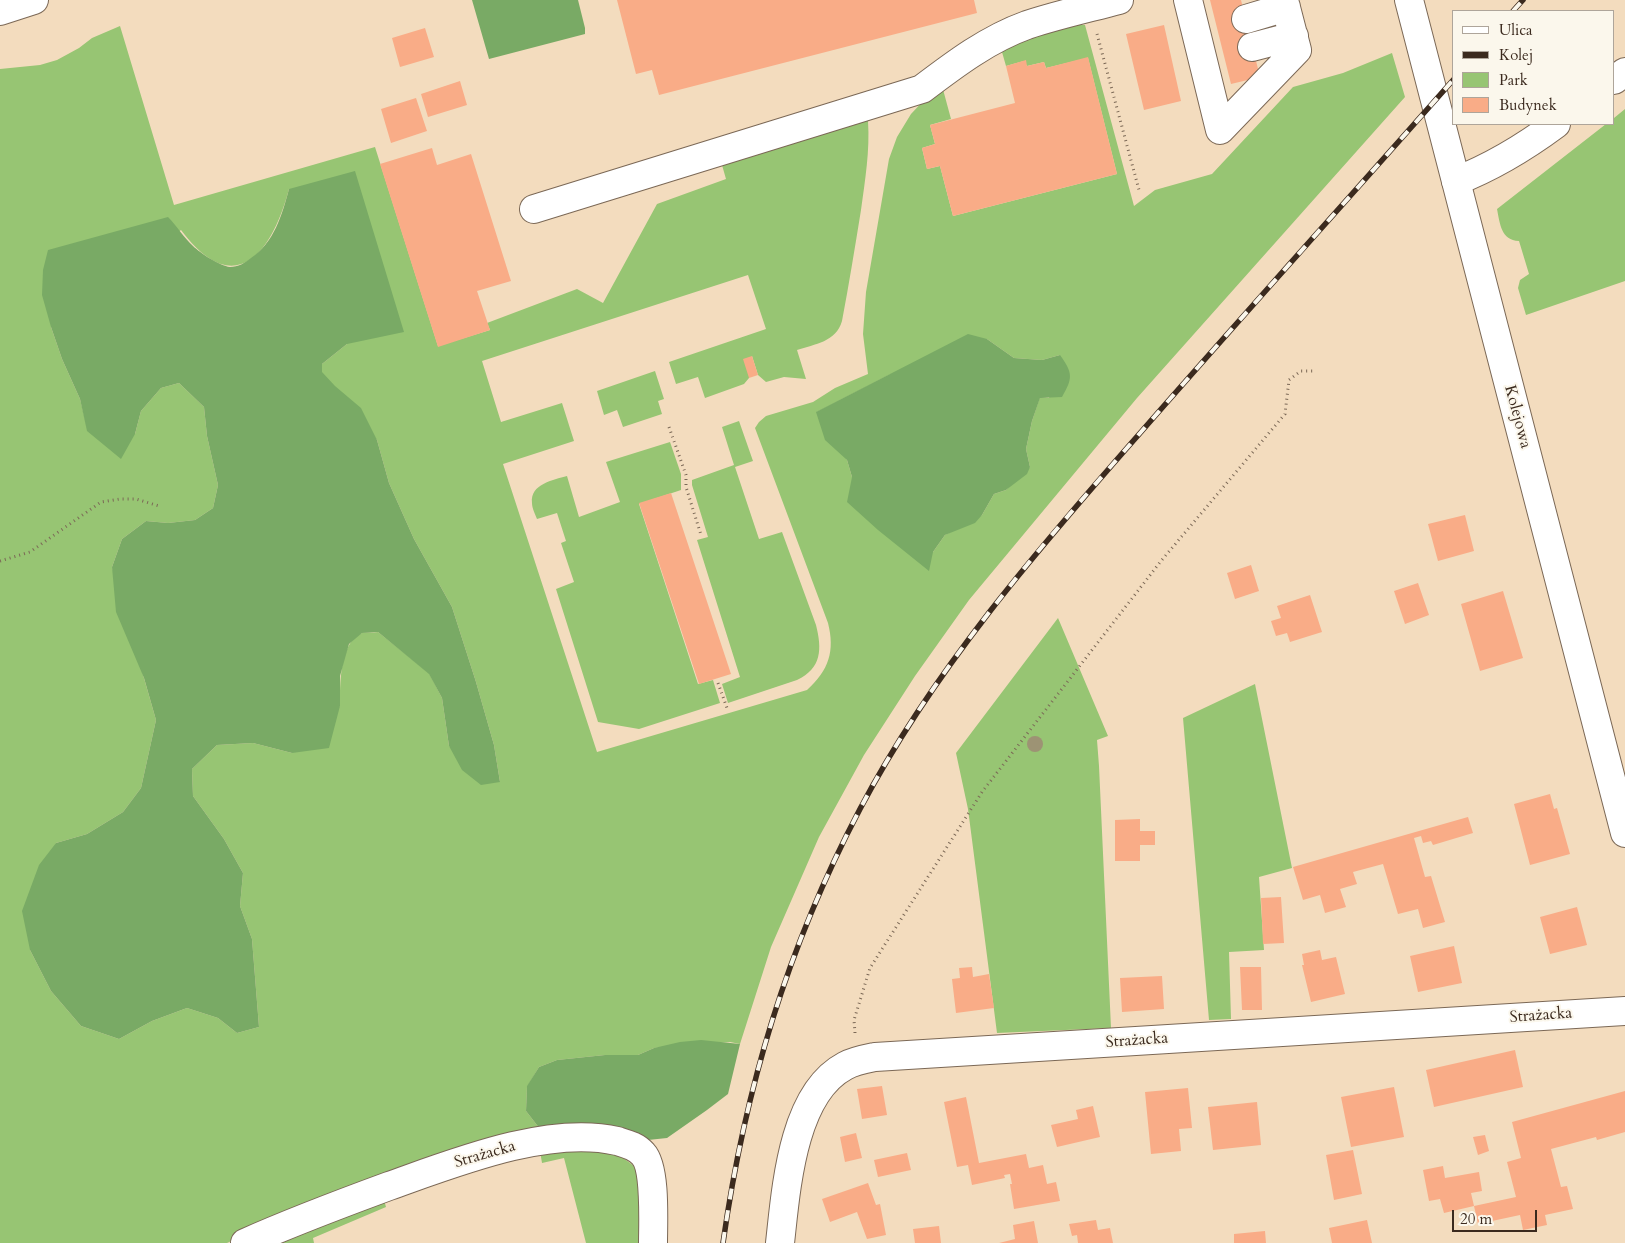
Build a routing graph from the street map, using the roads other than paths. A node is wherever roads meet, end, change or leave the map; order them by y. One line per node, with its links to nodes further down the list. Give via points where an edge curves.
1 (34, 0): 6 (street)
2 (1119, 0): 12 (street, via 1026,26 992,41 922,89)
3 (1188, 0): 8 (street, via 1220,130 1297,50)
4 (1409, 0): 11 (street, Kolejowa)
5 (1285, 3): 7 (street); 8 (street)
6 (0, 11)
7 (1246, 19)
8 (1294, 36): 9 (street)
9 (1252, 47)
10 (1555, 125): 11 (street, via 1487,168)
11 (1456, 181): 13 (street, Kolejowa)
12 (534, 210)
13 (1625, 833)
14 (1625, 1011): 17 (street, Strażacka, via 875,1057 857,1061 845,1066 826,1082 805,1115 788,1172)
15 (245, 1243): 16 (street, Strażacka, via 300,1219 473,1157 529,1143 585,1137 628,1144 645,1156 651,1170)
16 (653, 1243)
17 (780, 1243)

